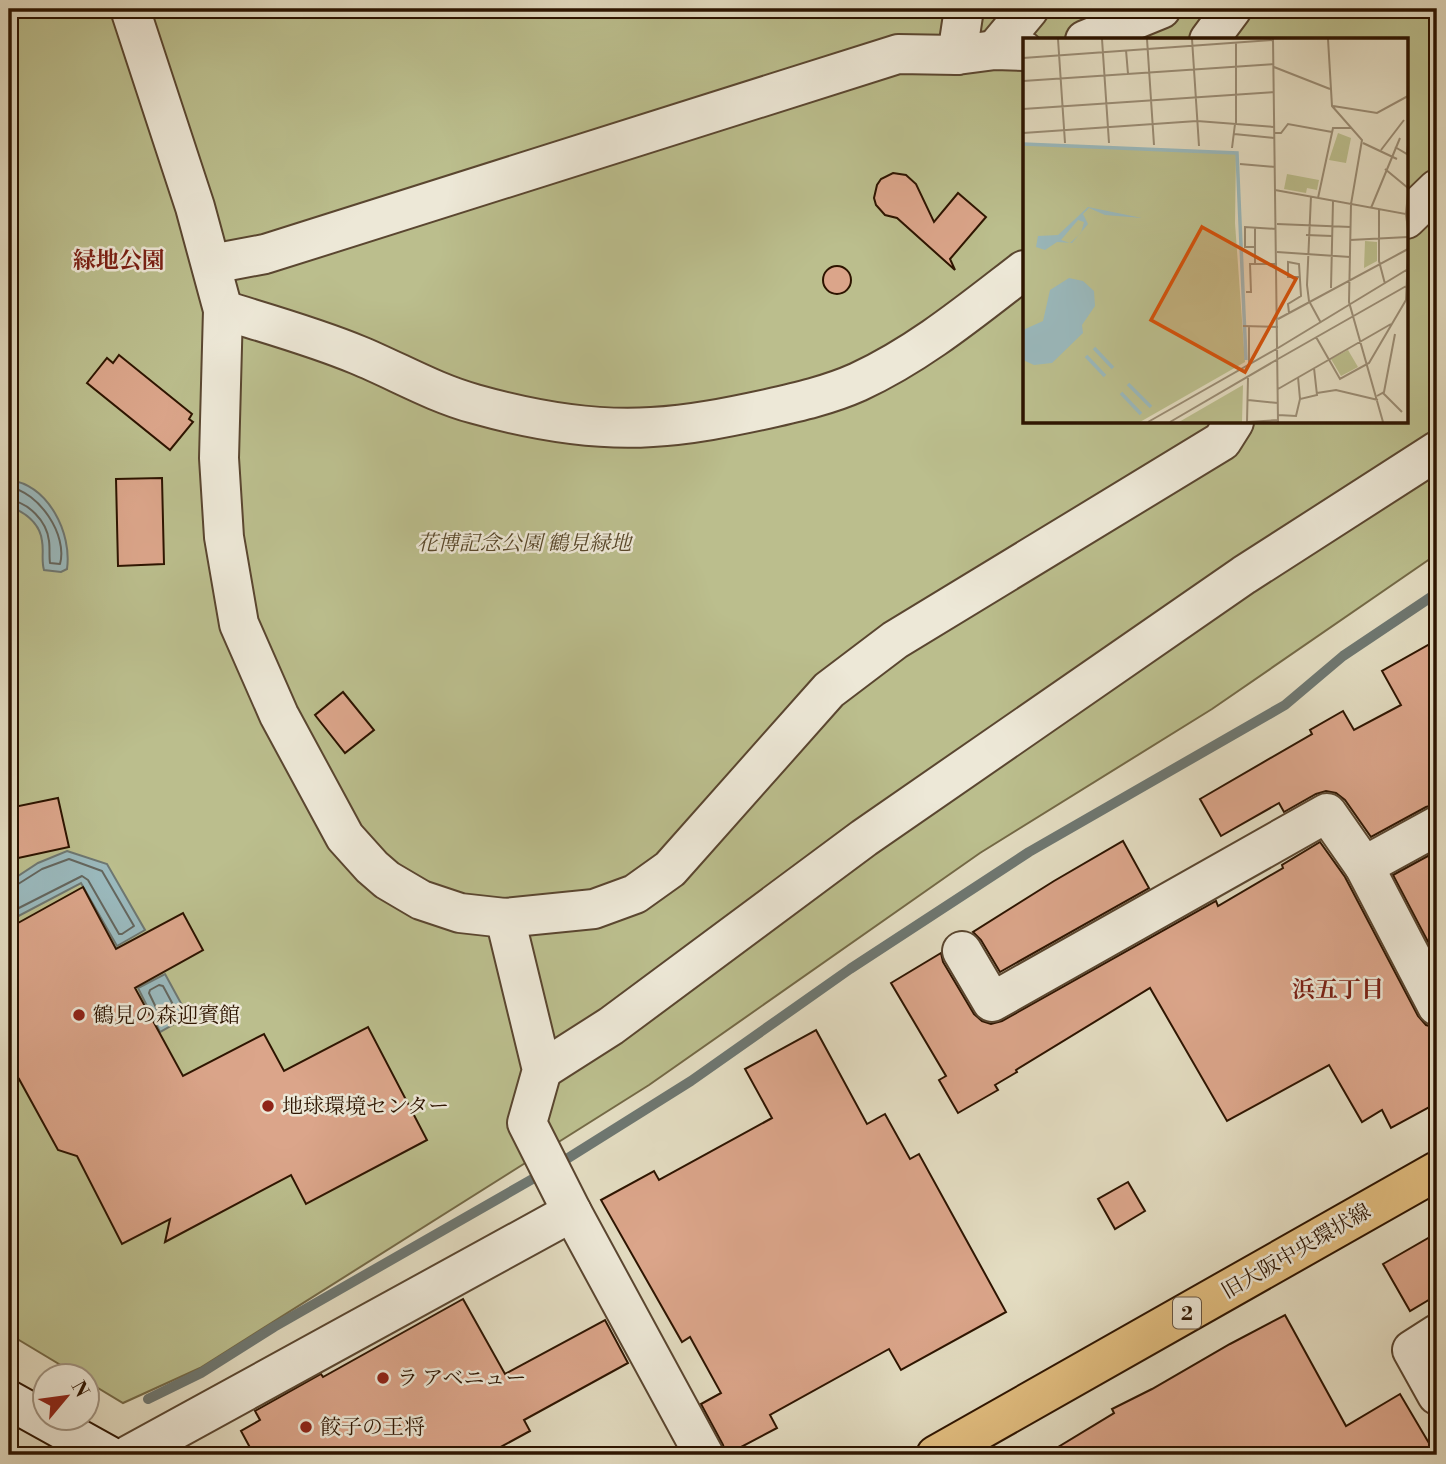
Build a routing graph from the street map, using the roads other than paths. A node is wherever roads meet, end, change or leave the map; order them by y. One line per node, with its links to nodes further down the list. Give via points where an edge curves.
1 (130, 9): 12 (street)
2 (964, 9): 9 (street)
3 (1029, 9): 8 (street)
4 (1161, 9): 6 (street)
5 (1232, 9): 7 (street)
6 (1090, 38)
7 (1210, 38)
8 (1010, 51): 9 (street)
9 (957, 55): 12 (street, via 898,54 265,254)
10 (1437, 189): 11 (street)
11 (1408, 217)
12 (212, 264): 14 (street)
13 (1023, 271): 14 (street, via 939,334 860,381 758,411 652,427 564,422 473,403 357,354)
14 (223, 310): 19 (street, via 219,458 224,537 239,624 279,715 345,837 372,867 421,900 460,912)
15 (1233, 424): 19 (street, via 1222,441 895,640 829,690 670,869 647,887 594,909)
16 (1437, 451): 22 (street, via 1244,575 898,814 611,1026)
17 (1437, 826): 18 (street)
18 (1364, 866): 20 (street, via 1327,813 992,1002); 21 (street)
19 (505, 918): 22 (street)
20 (962, 951)
21 (1437, 1006)
22 (542, 1070): 24 (street, via 527,1123)
23 (1437, 1171): 31 (main road, 旧大阪中央環状線 / 2)
24 (567, 1202): 29 (street); 30 (street)
25 (1437, 1334): 26 (street, via 1412,1350)
26 (1437, 1395)
27 (9, 1400): 28 (street)
28 (107, 1455)
29 (129, 1455)
30 (704, 1455)
31 (936, 1455)

